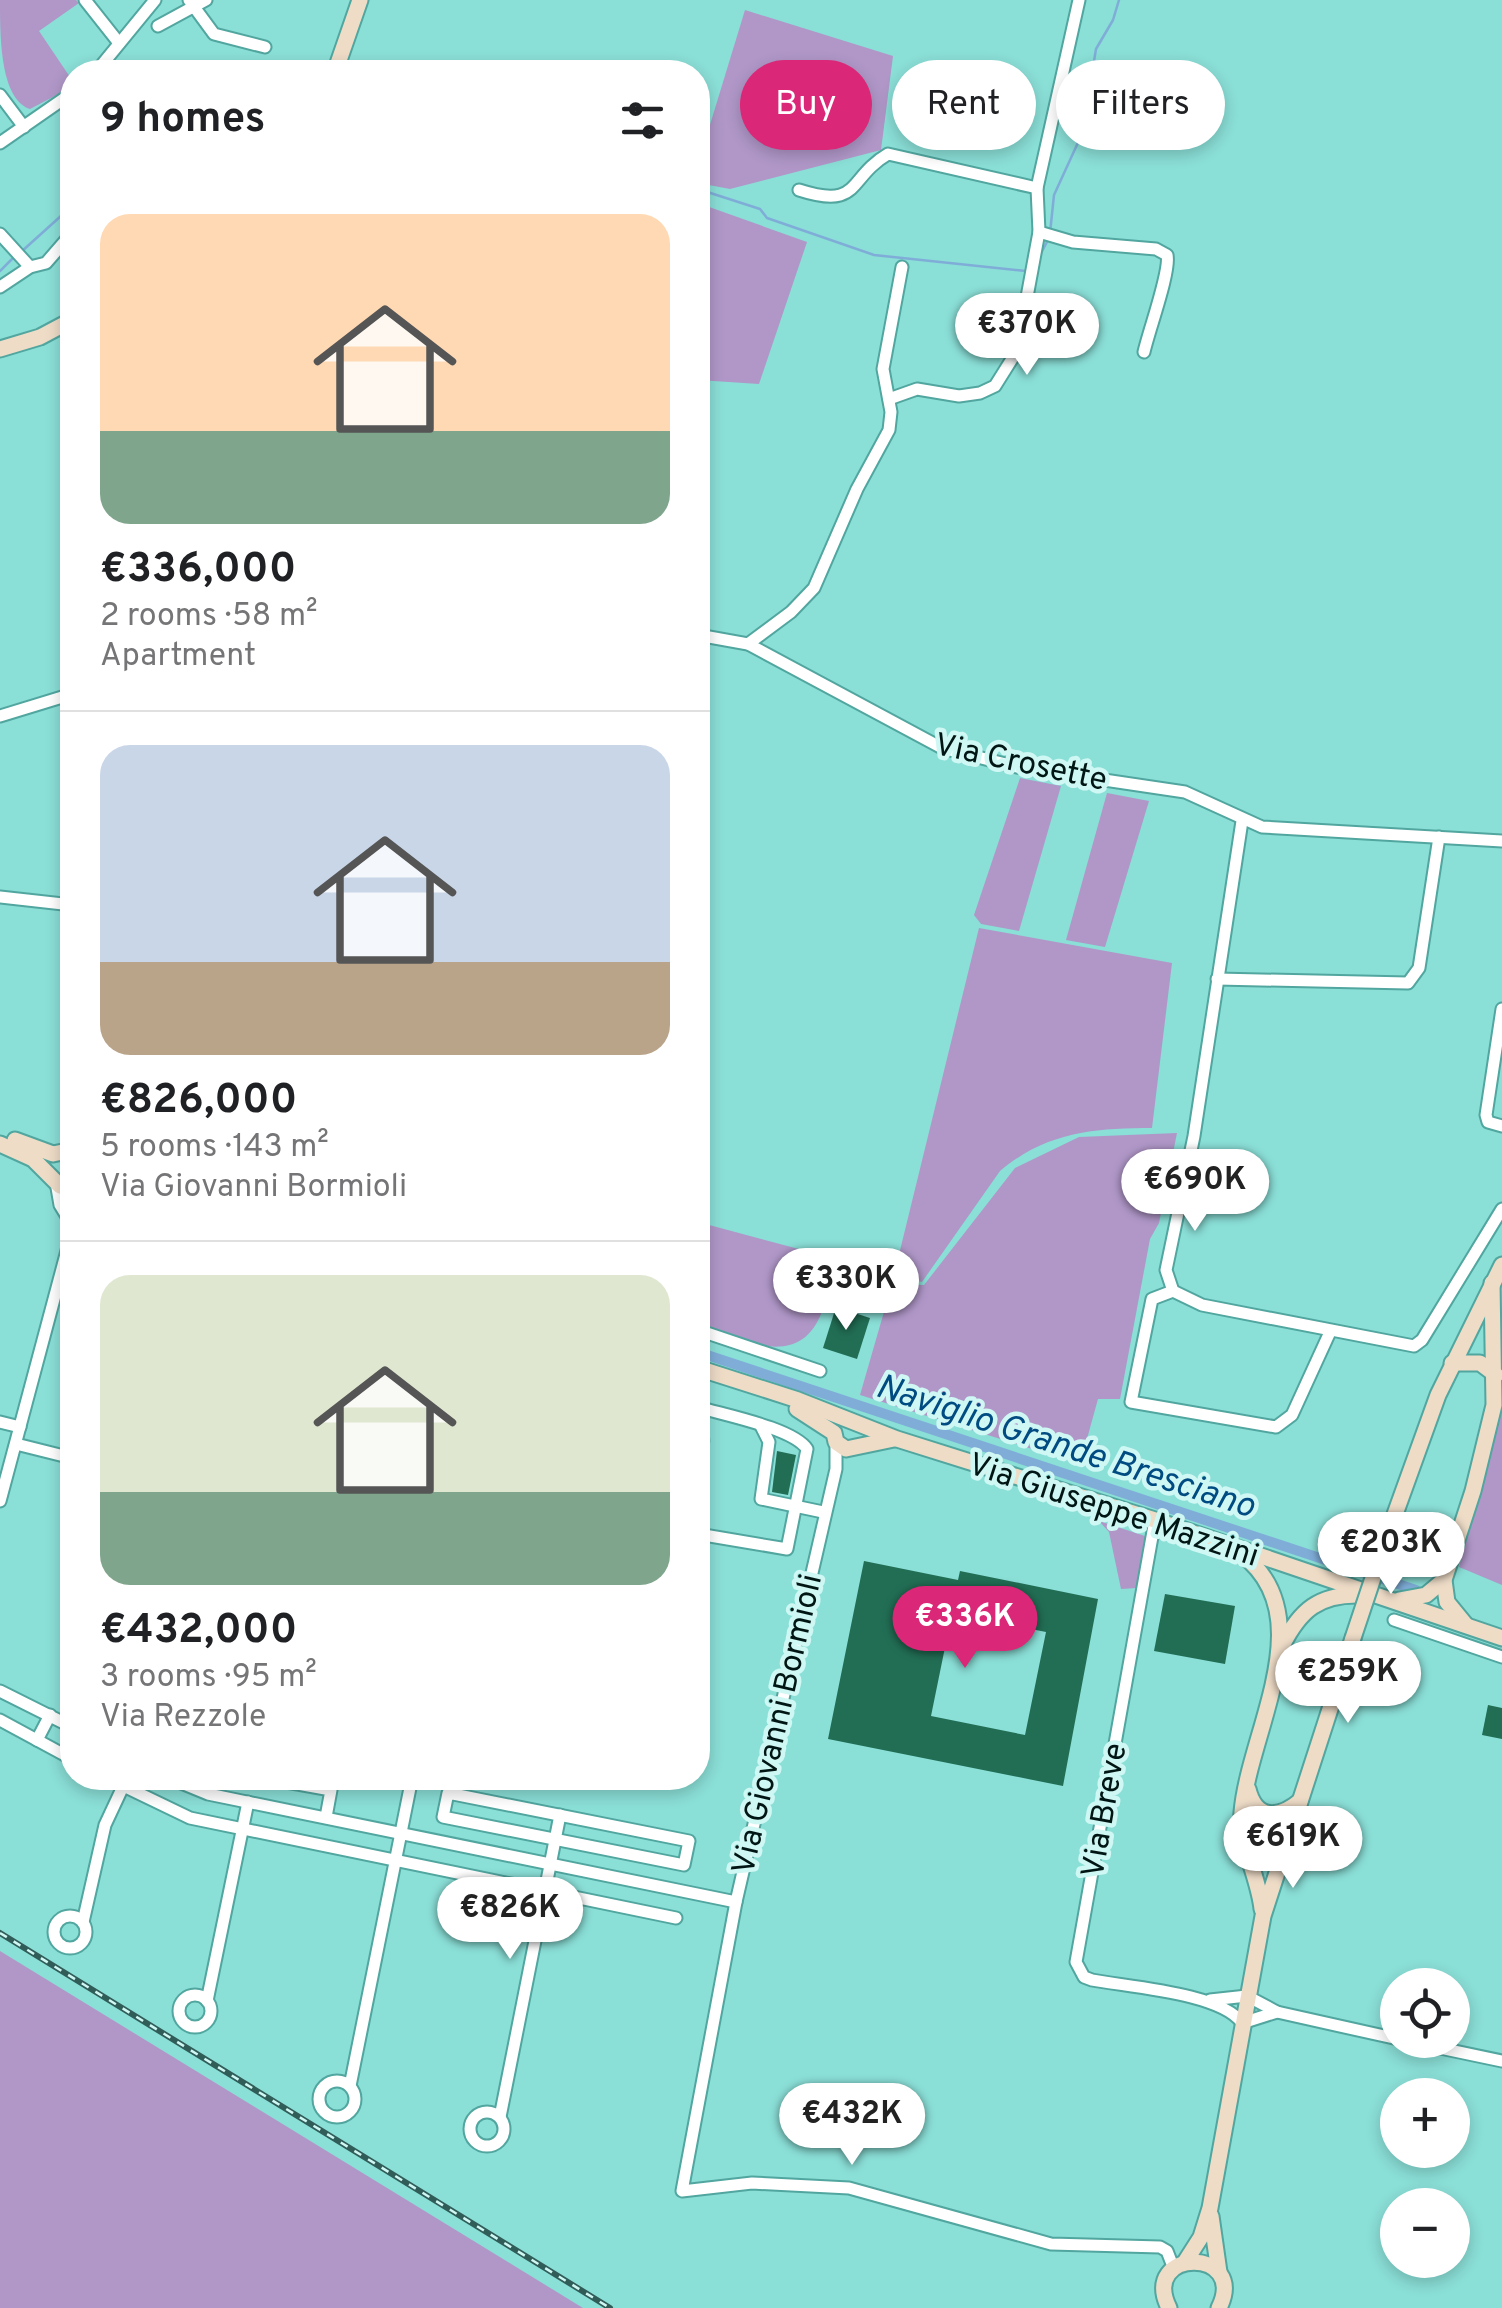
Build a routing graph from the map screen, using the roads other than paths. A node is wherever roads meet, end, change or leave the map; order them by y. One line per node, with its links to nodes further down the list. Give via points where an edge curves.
1 (85, 0): 7 (street)
2 (154, 0): 7 (street)
3 (360, 0): 10 (street)
4 (1079, 0): 15 (street)
5 (196, 2): 6 (street); 8 (street, via 214,34)
6 (158, 26)
7 (120, 43): 9 (street)
8 (266, 46)
9 (106, 60)
10 (339, 60)
11 (0, 95): 13 (street)
12 (60, 101): 13 (street)
13 (24, 126): 14 (street)
14 (0, 143)
15 (1037, 188): 16 (street, via 888,154 840,197); 17 (street)
16 (799, 190)
17 (1039, 232): 25 (street, via 1166,255 1169,266); 26 (street, via 1017,351 995,386 958,396 917,389)
18 (0, 234): 20 (street)
19 (60, 246): 20 (street)
20 (30, 267): 22 (street)
21 (902, 267): 26 (street, via 883,369)
22 (0, 286)
23 (60, 326): 24 (street)
24 (0, 349)
25 (1144, 352)
26 (889, 399): 28 (street, via 889,430 814,588)
27 (710, 637): 28 (street, Via Crosette)
28 (748, 644): 31 (street, Via Crosette, via 942,748 1185,792)
29 (60, 698): 30 (street)
30 (0, 716)
31 (1242, 821): 32 (street, Via Crosette, via 1285,830); 36 (street)
32 (1440, 838): 33 (street, Via Crosette); 36 (street, via 1419,968 1408,984)
33 (1502, 841)
34 (0, 897): 35 (street)
35 (60, 904)
36 (1217, 979): 50 (street, via 1166,1270)
37 (1502, 1009): 38 (street, via 1486,1116)
38 (1502, 1126)
39 (0, 1134): 41 (street)
40 (0, 1144): 43 (street, via 28,1156)
41 (60, 1148)
42 (60, 1157): 43 (street)
43 (54, 1179): 44 (street); 45 (street)
44 (60, 1183)
45 (60, 1205)
46 (1502, 1209): 51 (street, via 1418,1344)
47 (1502, 1265): 49 (street)
48 (60, 1268): 62 (street)
49 (1492, 1283): 53 (street); 56 (street)
50 (1172, 1290): 51 (street, via 1202,1304); 51 (street, via 1152,1299 1130,1402 1276,1427 1292,1415)
51 (1330, 1332)
52 (710, 1334): 54 (street)
53 (1452, 1363): 56 (street, via 1480,1363); 96 (street, bridge)
54 (820, 1370)
55 (710, 1372): 57 (street)
56 (1496, 1376): 77 (street, via 1482,1458)
57 (729, 1379): 59 (street, Via Giuseppe Mazzini); 64 (street, via 809,1414)
58 (710, 1411): 61 (street)
59 (853, 1421): 64 (street, via 837,1425); 65 (street, Via Giuseppe Mazzini); 68 (street, via 864,1435)
60 (0, 1422): 62 (street)
61 (761, 1426): 63 (street); 66 (street)
62 (20, 1428): 67 (street)
63 (786, 1436): 66 (street); 72 (street, via 807,1450)
64 (835, 1438): 68 (street, via 842,1448); 70 (street)
65 (897, 1439): 68 (street, Via Giuseppe Mazzini); 74 (street, Via Giuseppe Mazzini)
66 (769, 1442): 72 (street, via 760,1496)
67 (16, 1444): 69 (street); 71 (street)
68 (858, 1446): 70 (street)
69 (60, 1455)
70 (834, 1479): 73 (street, Via Giovanni Bormioli)
71 (0, 1500)
72 (796, 1507): 73 (street); 75 (street, via 784,1551)
73 (824, 1512): 108 (street, Via Giovanni Bormioli)
74 (1156, 1520): 76 (street, Via Giuseppe Mazzini); 114 (street, Via Breve, via 1076,1962 1092,1980)
75 (710, 1536)
76 (1228, 1544): 78 (street, Via Giuseppe Mazzini); 82 (street, via 1251,1561 1274,1595)
77 (1444, 1580): 78 (street, via 1426,1595); 80 (street, via 1447,1602)
78 (1383, 1597): 80 (street, Via Giuseppe Mazzini); 82 (street, via 1328,1597 1310,1605)
79 (1394, 1620): 83 (street)
80 (1470, 1627): 81 (street, Via Giuseppe Mazzini)
81 (1502, 1638)
82 (1278, 1654): 95 (street)
83 (1502, 1658)
84 (0, 1689): 85 (street)
85 (50, 1714): 87 (street); 88 (street)
86 (0, 1720): 88 (street)
87 (60, 1720)
88 (37, 1740): 89 (street)
89 (60, 1752)
90 (121, 1790): 111 (street, via 104,1825)
91 (139, 1790): 101 (street, via 190,1818)
92 (198, 1790): 97 (street, Via Giovanni Bormioli)
93 (331, 1790): 99 (street)
94 (409, 1790): 102 (street)
95 (1246, 1791): 96 (street, via 1266,1814 1284,1813); 100 (street); 104 (street, via 1251,1819)
96 (1300, 1801): 104 (street)
97 (248, 1802): 99 (street, Via Giovanni Bormioli); 101 (street)
98 (560, 1815): 103 (street); 103 (street, Via Giovanni Bormioli, via 448,1792 443,1818); 103 (street, Via Giovanni Bormioli, via 689,1840 684,1866)
99 (326, 1817): 102 (street, Via Giovanni Bormioli)
100 (1244, 1830): 104 (street, via 1261,1850); 109 (street)
101 (243, 1831): 105 (street); 113 (street)
102 (400, 1832): 105 (street); 106 (street, Via Giovanni Bormioli)
103 (555, 1840): 106 (street)
104 (1283, 1851): 109 (street)
105 (394, 1861): 107 (street); 120 (street)
106 (550, 1865): 107 (street); 108 (street, Via Giovanni Bormioli)
107 (545, 1891): 110 (street); 121 (street)
108 (736, 1902): 123 (street, via 682,2191 752,2183 848,2188 1051,2244 1160,2247)
109 (1262, 1916): 112 (street)
110 (676, 1918)
111 (83, 1922)
112 (1247, 1996): 114 (street); 115 (street); 116 (street)
113 (207, 2001)
114 (1204, 2001): 116 (street, via 1228,2009)
115 (1276, 2012): 116 (street); 117 (street)
116 (1242, 2024): 122 (street)
117 (1380, 2035)
118 (1470, 2054): 119 (street)
119 (1502, 2061)
120 (350, 2086)
121 (500, 2118)
122 (1210, 2208): 123 (street, via 1201,2237); 124 (street)
123 (1179, 2265): 124 (street, via 1201,2262); 125 (street)
124 (1222, 2283): 128 (street); 129 (street)
125 (1164, 2290): 126 (street); 127 (street)
126 (1152, 2308)
127 (1169, 2308)
128 (1219, 2308)
129 (1238, 2308)

